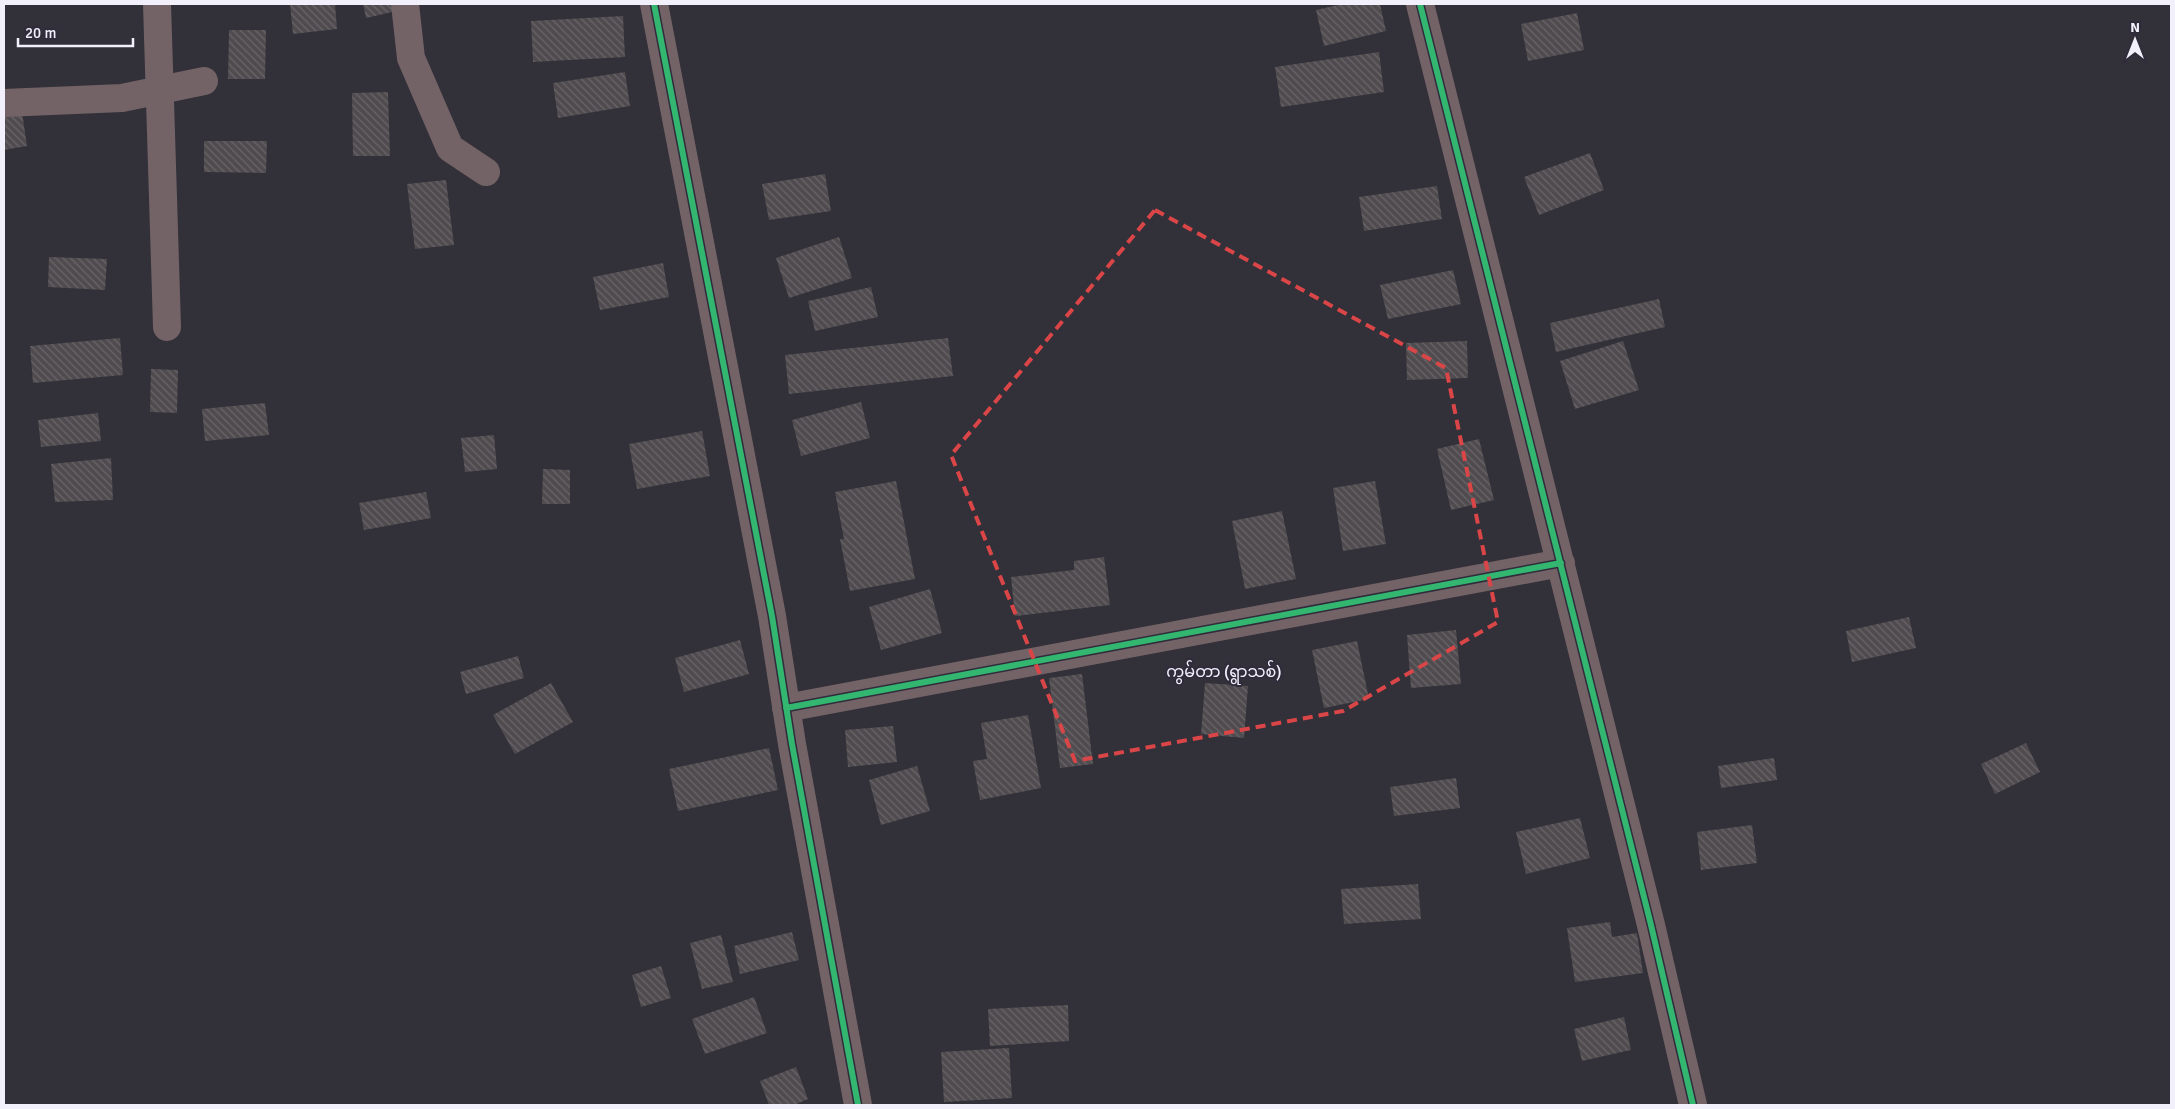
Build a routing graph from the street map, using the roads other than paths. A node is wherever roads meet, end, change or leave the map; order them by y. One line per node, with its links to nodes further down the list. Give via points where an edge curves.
1 (157, 4): 6 (street)
2 (404, 4): 8 (street, via 411,58 450,148)
3 (654, 4): 11 (street, via 772,616)
4 (1420, 4): 10 (street)
5 (204, 81): 6 (street)
6 (159, 90): 7 (street, via 122,98); 9 (street)
7 (4, 103)
8 (486, 172)
9 (167, 328)
10 (1561, 563): 11 (street); 13 (street)
11 (786, 708): 12 (street)
12 (858, 1105)
13 (1693, 1105)

